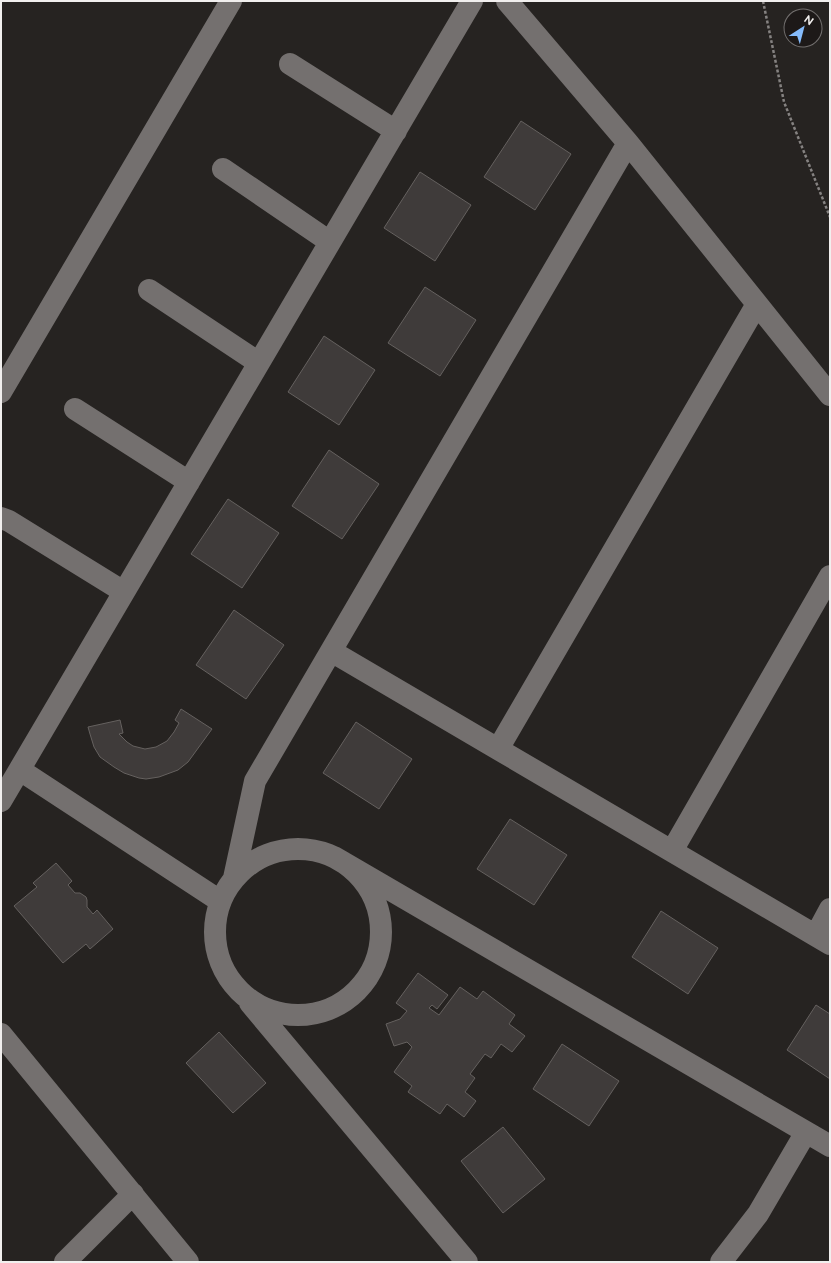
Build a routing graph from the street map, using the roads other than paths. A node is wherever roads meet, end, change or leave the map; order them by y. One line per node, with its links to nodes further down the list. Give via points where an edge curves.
1 (231, 1): 12 (street)
2 (472, 1): 5 (street)
3 (507, 1): 6 (street)
4 (290, 64): 5 (street)
5 (396, 131): 8 (street)
6 (628, 143): 10 (street); 19 (street)
7 (222, 169): 8 (street)
8 (330, 242): 11 (street)
9 (149, 290): 11 (street)
10 (757, 304): 13 (street); 20 (street)
11 (260, 362): 15 (street)
12 (1, 392)
13 (830, 395)
14 (75, 409): 15 (street)
15 (189, 482): 18 (street)
16 (1, 518): 18 (street)
17 (830, 576): 23 (street)
18 (124, 592): 21 (street)
19 (330, 651): 20 (street); 25 (street, via 255,781)
20 (498, 749): 23 (street)
21 (20, 770): 22 (street); 26 (street)
22 (1, 801)
23 (672, 851): 28 (street)
24 (334, 857): 25 (street, via 307,849 278,851 254,861); 29 (street, via 357,873 373,896 381,924 379,952 368,978 349,999 323,1012 295,1015 269,1010 246,997); 31 (street)
25 (234, 878): 26 (street)
26 (220, 901): 29 (street, via 214,927 217,954)
27 (830, 909): 28 (street)
28 (823, 940)
29 (228, 978): 36 (street)
30 (5, 1047): 33 (street)
31 (806, 1132): 32 (street); 37 (street, via 758,1214)
32 (830, 1146)
33 (133, 1194): 34 (street); 35 (street)
34 (65, 1262)
35 (188, 1262)
36 (467, 1262)
37 (721, 1262)

